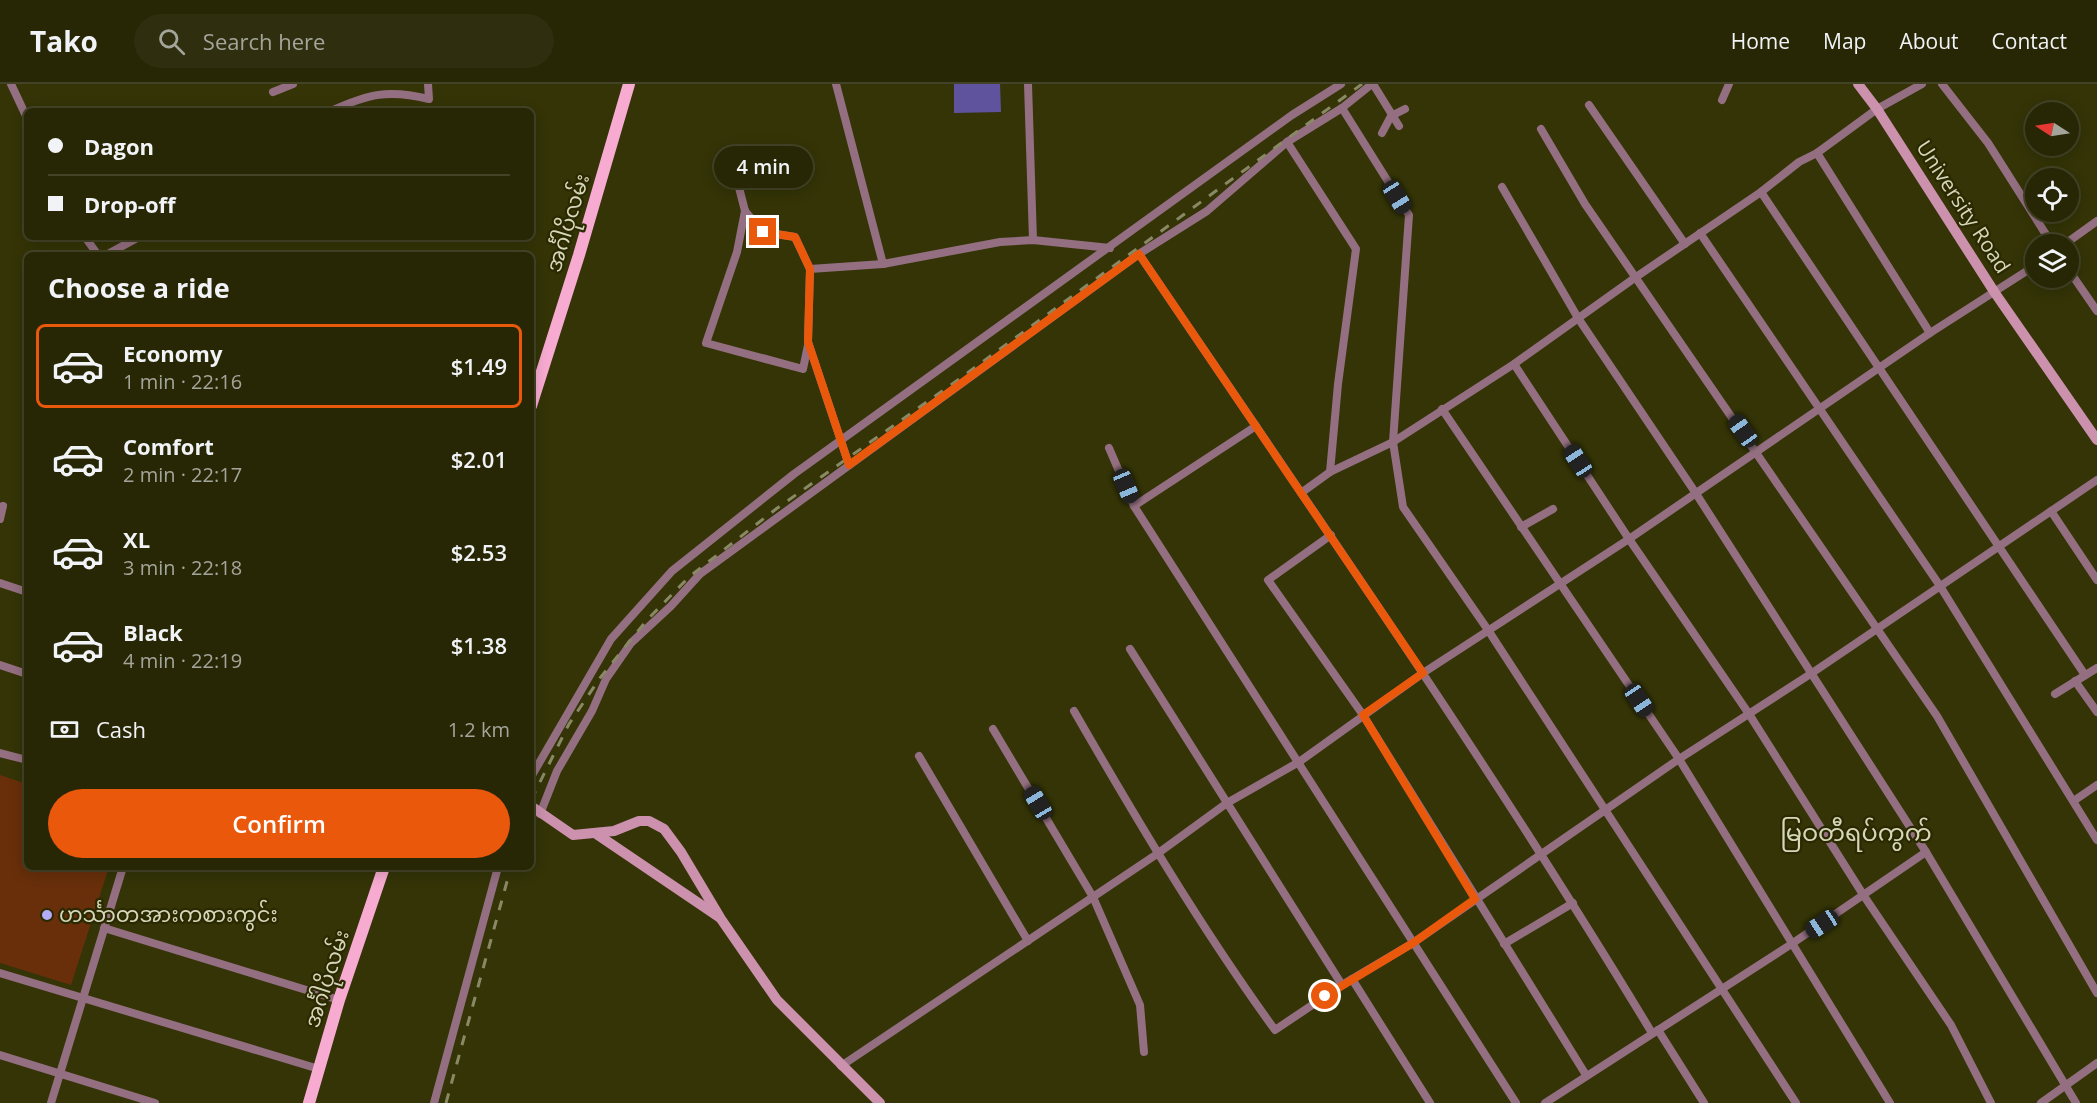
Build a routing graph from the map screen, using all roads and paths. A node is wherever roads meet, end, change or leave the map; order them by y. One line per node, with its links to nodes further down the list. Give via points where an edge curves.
1 (11, 84): 20 (street)
2 (293, 84): 13 (street)
3 (428, 84): 16 (street, via 429,99 404,93 378,93)
4 (629, 84): 53 (main road, အင်္ဂါပိုလမ်း)
5 (836, 84): 41 (street)
6 (1028, 84): 36 (street)
7 (1341, 84): 38 (street, via 1292,115)
8 (1373, 84): 17 (street); 21 (street)
9 (1729, 84): 14 (street)
10 (1858, 84): 19 (main road, University Road)
11 (1922, 84): 19 (street)
12 (1942, 84): 33 (street, via 1988,143)
13 (273, 92)
14 (1722, 100)
15 (1589, 105): 37 (street)
16 (339, 108)
17 (1342, 108): 25 (street); 59 (street, via 1408,215)
18 (1405, 109): 21 (street)
19 (1877, 109): 26 (street); 46 (main road, University Road)
20 (24, 112)
21 (1391, 116): 22 (street); 24 (street)
22 (1399, 126)
23 (1541, 129): 44 (street, via 1585,204)
24 (1382, 133)
25 (1287, 142): 40 (street, via 1207,211); 63 (street, via 1356,249)
26 (1817, 153): 29 (street); 49 (street)
27 (733, 164): 30 (street)
28 (1502, 187): 48 (street)
29 (1761, 192): 32 (street); 52 (street)
30 (744, 211): 42 (street, via 763,232 795,237); 50 (street, via 737,252 706,343 803,369)
31 (2097, 221): 34 (street)
32 (1701, 233): 37 (street); 55 (street)
33 (2046, 234)
34 (2079, 234)
35 (133, 240): 39 (street)
36 (1033, 240): 38 (street); 41 (street, via 1000,242)
37 (1685, 244): 44 (street)
38 (1110, 249): 57 (street)
39 (111, 252)
40 (1139, 254): 56 (street); 62 (street)
41 (883, 264): 42 (street)
42 (810, 269): 50 (street)
43 (2025, 273): 46 (street)
44 (1635, 277): 48 (street); 61 (street)
45 (2079, 285): 47 (street)
46 (1995, 293): 49 (street); 58 (main road, University Road)
47 (2097, 311)
48 (1578, 318): 51 (street); 65 (street)
49 (1930, 333): 52 (street)
50 (808, 342): 57 (street)
51 (1514, 364): 54 (street); 74 (street)
52 (1880, 369): 55 (street); 75 (street)
53 (534, 397)
54 (1442, 409): 59 (street); 72 (street)
55 (1820, 410): 61 (street); 79 (street)
56 (1256, 426): 66 (street); 67 (street)
57 (841, 440): 62 (street); 102 (street, via 672,571 611,639)
58 (2097, 440)
59 (1393, 442): 63 (street); 82 (street, via 1403,507)
60 (1109, 448): 67 (street)
61 (1756, 451): 65 (street); 81 (street)
62 (849, 465): 108 (street, via 700,574 631,643 606,680 557,771)
63 (1330, 472): 66 (street)
64 (2097, 480): 70 (street)
65 (1695, 492): 74 (street); 88 (street)
66 (1301, 493): 73 (street)
67 (1134, 506): 101 (street)
68 (3, 507): 71 (street)
69 (1553, 509): 72 (street)
70 (2051, 511): 75 (street); 76 (street)
71 (0, 519)
72 (1521, 527): 78 (street)
73 (1331, 535): 87 (street); 95 (street, via 1268,580)
74 (1629, 539): 78 (street); 94 (street)
75 (2000, 546): 79 (street); 89 (street)
76 (2097, 580)
77 (0, 583): 80 (street)
78 (1560, 584): 82 (street); 100 (street)
79 (1940, 586): 81 (street); 104 (street)
80 (24, 591)
81 (1875, 628): 88 (street); 131 (street, via 1937,716)
82 (1488, 630): 87 (street); 107 (street)
83 (1130, 649): 105 (street)
84 (0, 666): 86 (street)
85 (2097, 668): 89 (street)
86 (24, 673)
87 (1423, 673): 95 (street); 112 (street)
88 (1812, 673): 94 (street); 111 (street)
89 (2085, 675): 90 (street)
90 (2074, 681): 91 (street); 93 (street)
91 (2055, 694)
92 (1074, 711): 113 (street)
93 (2097, 712)
94 (1749, 714): 100 (street); 117 (street)
95 (1363, 715): 101 (street); 119 (street)
96 (993, 729): 118 (street)
97 (0, 753): 99 (street)
98 (920, 756): 123 (street)
99 (24, 759)
100 (1679, 759): 107 (street); 126 (street)
101 (1299, 762): 105 (street); 124 (street)
102 (534, 772)
103 (2097, 785): 104 (street)
104 (2074, 800): 110 (street)
105 (1227, 803): 113 (street); 129 (street)
106 (534, 809): 108 (main road)
107 (1606, 811): 112 (street); 130 (street)
108 (540, 814): 109 (main road, via 573,835)
109 (595, 833): 121 (main road); 121 (main road, via 614,831 639,821 658,824 681,852)
110 (2097, 840)
111 (1926, 852): 117 (street); 142 (street)
112 (1541, 854): 119 (street); 120 (street)
113 (1156, 855): 118 (street); 129 (street, via 1275,1029)
114 (122, 870): 122 (street)
115 (383, 870): 133 (main road, အင်္ဂါပိုလမ်း)
116 (497, 870): 146 (street)
117 (1864, 896): 126 (street); 154 (street, via 1951,1025)
118 (1093, 897): 123 (street); 135 (street, via 1140,1005)
119 (1475, 899): 124 (street); 125 (street)
120 (1573, 903): 125 (street); 134 (street)
121 (721, 919): 138 (main road, via 777,1000)
122 (104, 928): 132 (street); 133 (street)
123 (1028, 941): 138 (street)
124 (1413, 943): 128 (street); 149 (street)
125 (1504, 944): 141 (street)
126 (1790, 945): 130 (street); 153 (street)
127 (0, 973): 132 (street)
128 (1352, 979): 129 (street); 148 (street)
129 (1342, 985)
130 (1721, 989): 134 (street); 152 (street)
131 (2097, 993)
132 (81, 998): 139 (street); 140 (street)
133 (339, 1000): 139 (main road, အင်္ဂါပိုလမ်း)
134 (1655, 1031): 141 (street); 151 (street)
135 (1144, 1052)
136 (0, 1054): 140 (street)
137 (2097, 1063): 142 (street)
138 (841, 1066): 147 (main road)
139 (319, 1070): 145 (main road, အင်္ဂါပိုလမ်း)
140 (61, 1072): 143 (street); 144 (street)
141 (1586, 1075): 150 (street)
142 (2066, 1086): 155 (street); 156 (street)
143 (51, 1103)
144 (155, 1103)
145 (309, 1103)
146 (434, 1103)
147 (880, 1103)
148 (1430, 1103)
149 (1516, 1103)
150 (1545, 1103)
151 (1704, 1103)
152 (1796, 1103)
153 (1890, 1103)
154 (1991, 1103)
155 (2041, 1103)
156 (2076, 1103)

